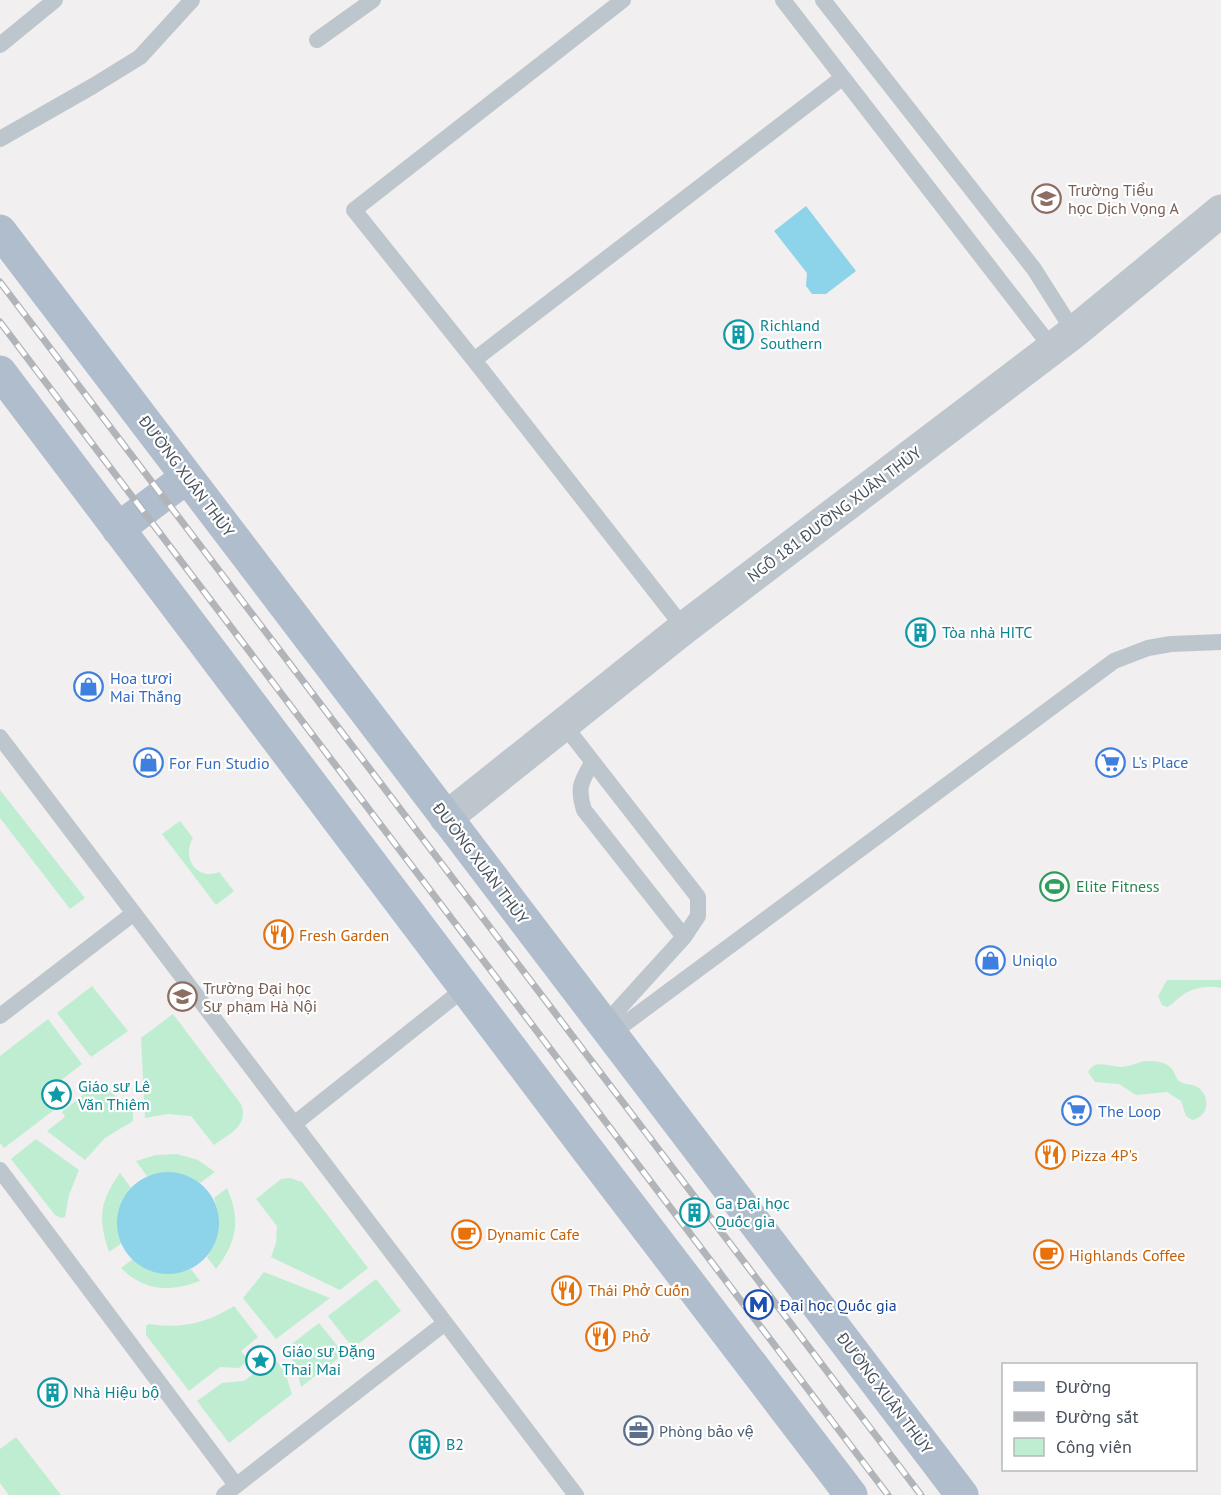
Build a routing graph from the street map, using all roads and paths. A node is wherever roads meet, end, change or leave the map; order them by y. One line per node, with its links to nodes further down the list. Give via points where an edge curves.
1 (55, 0): 8 (lane)
2 (192, 0): 10 (lane, via 140,57)
3 (373, 0): 7 (lane)
4 (623, 0): 14 (lane, via 354,210)
5 (783, 0): 9 (lane)
6 (823, 0): 13 (lane, via 1034,269)
7 (317, 40)
8 (0, 45)
9 (842, 78): 13 (lane); 14 (lane)
10 (0, 139)
11 (1221, 211): 13 (street, NGÕ 181 ĐƯỜNG XUÂN THỦY)
12 (0, 231): 16 (main road, ĐƯỜNG XUÂN THỦY)
13 (1063, 340): 18 (street, NGÕ 181 ĐƯỜNG XUÂN THỦY)
14 (474, 360): 18 (lane)
15 (0, 372): 17 (main road)
16 (187, 477): 17 (main road); 23 (main road, ĐƯỜNG XUÂN THỦY)
17 (118, 529): 26 (main road)
18 (684, 628): 20 (street, NGÕ 181 ĐƯỜNG XUÂN THỦY)
19 (1221, 642): 28 (lane, via 1148,648 1114,661)
20 (564, 726): 22 (lane); 23 (street, NGÕ 181 ĐƯỜNG XUÂN THỦY)
21 (0, 737): 24 (lane)
22 (592, 763): 25 (lane, via 580,785 584,810); 25 (lane, via 698,897 698,916)
23 (447, 818): 28 (main road, ĐƯỜNG XUÂN THỦY)
24 (134, 913): 27 (lane); 29 (lane)
25 (684, 937): 28 (lane)
26 (465, 988): 29 (lane); 34 (main road)
27 (0, 1016)
28 (608, 1030): 35 (main road, ĐƯỜNG XUÂN THỦY)
29 (294, 1124): 31 (lane)
30 (0, 1170): 32 (lane)
31 (445, 1323): 32 (lane); 33 (lane)
32 (230, 1490)
33 (576, 1495)
34 (851, 1495)
35 (962, 1495)

